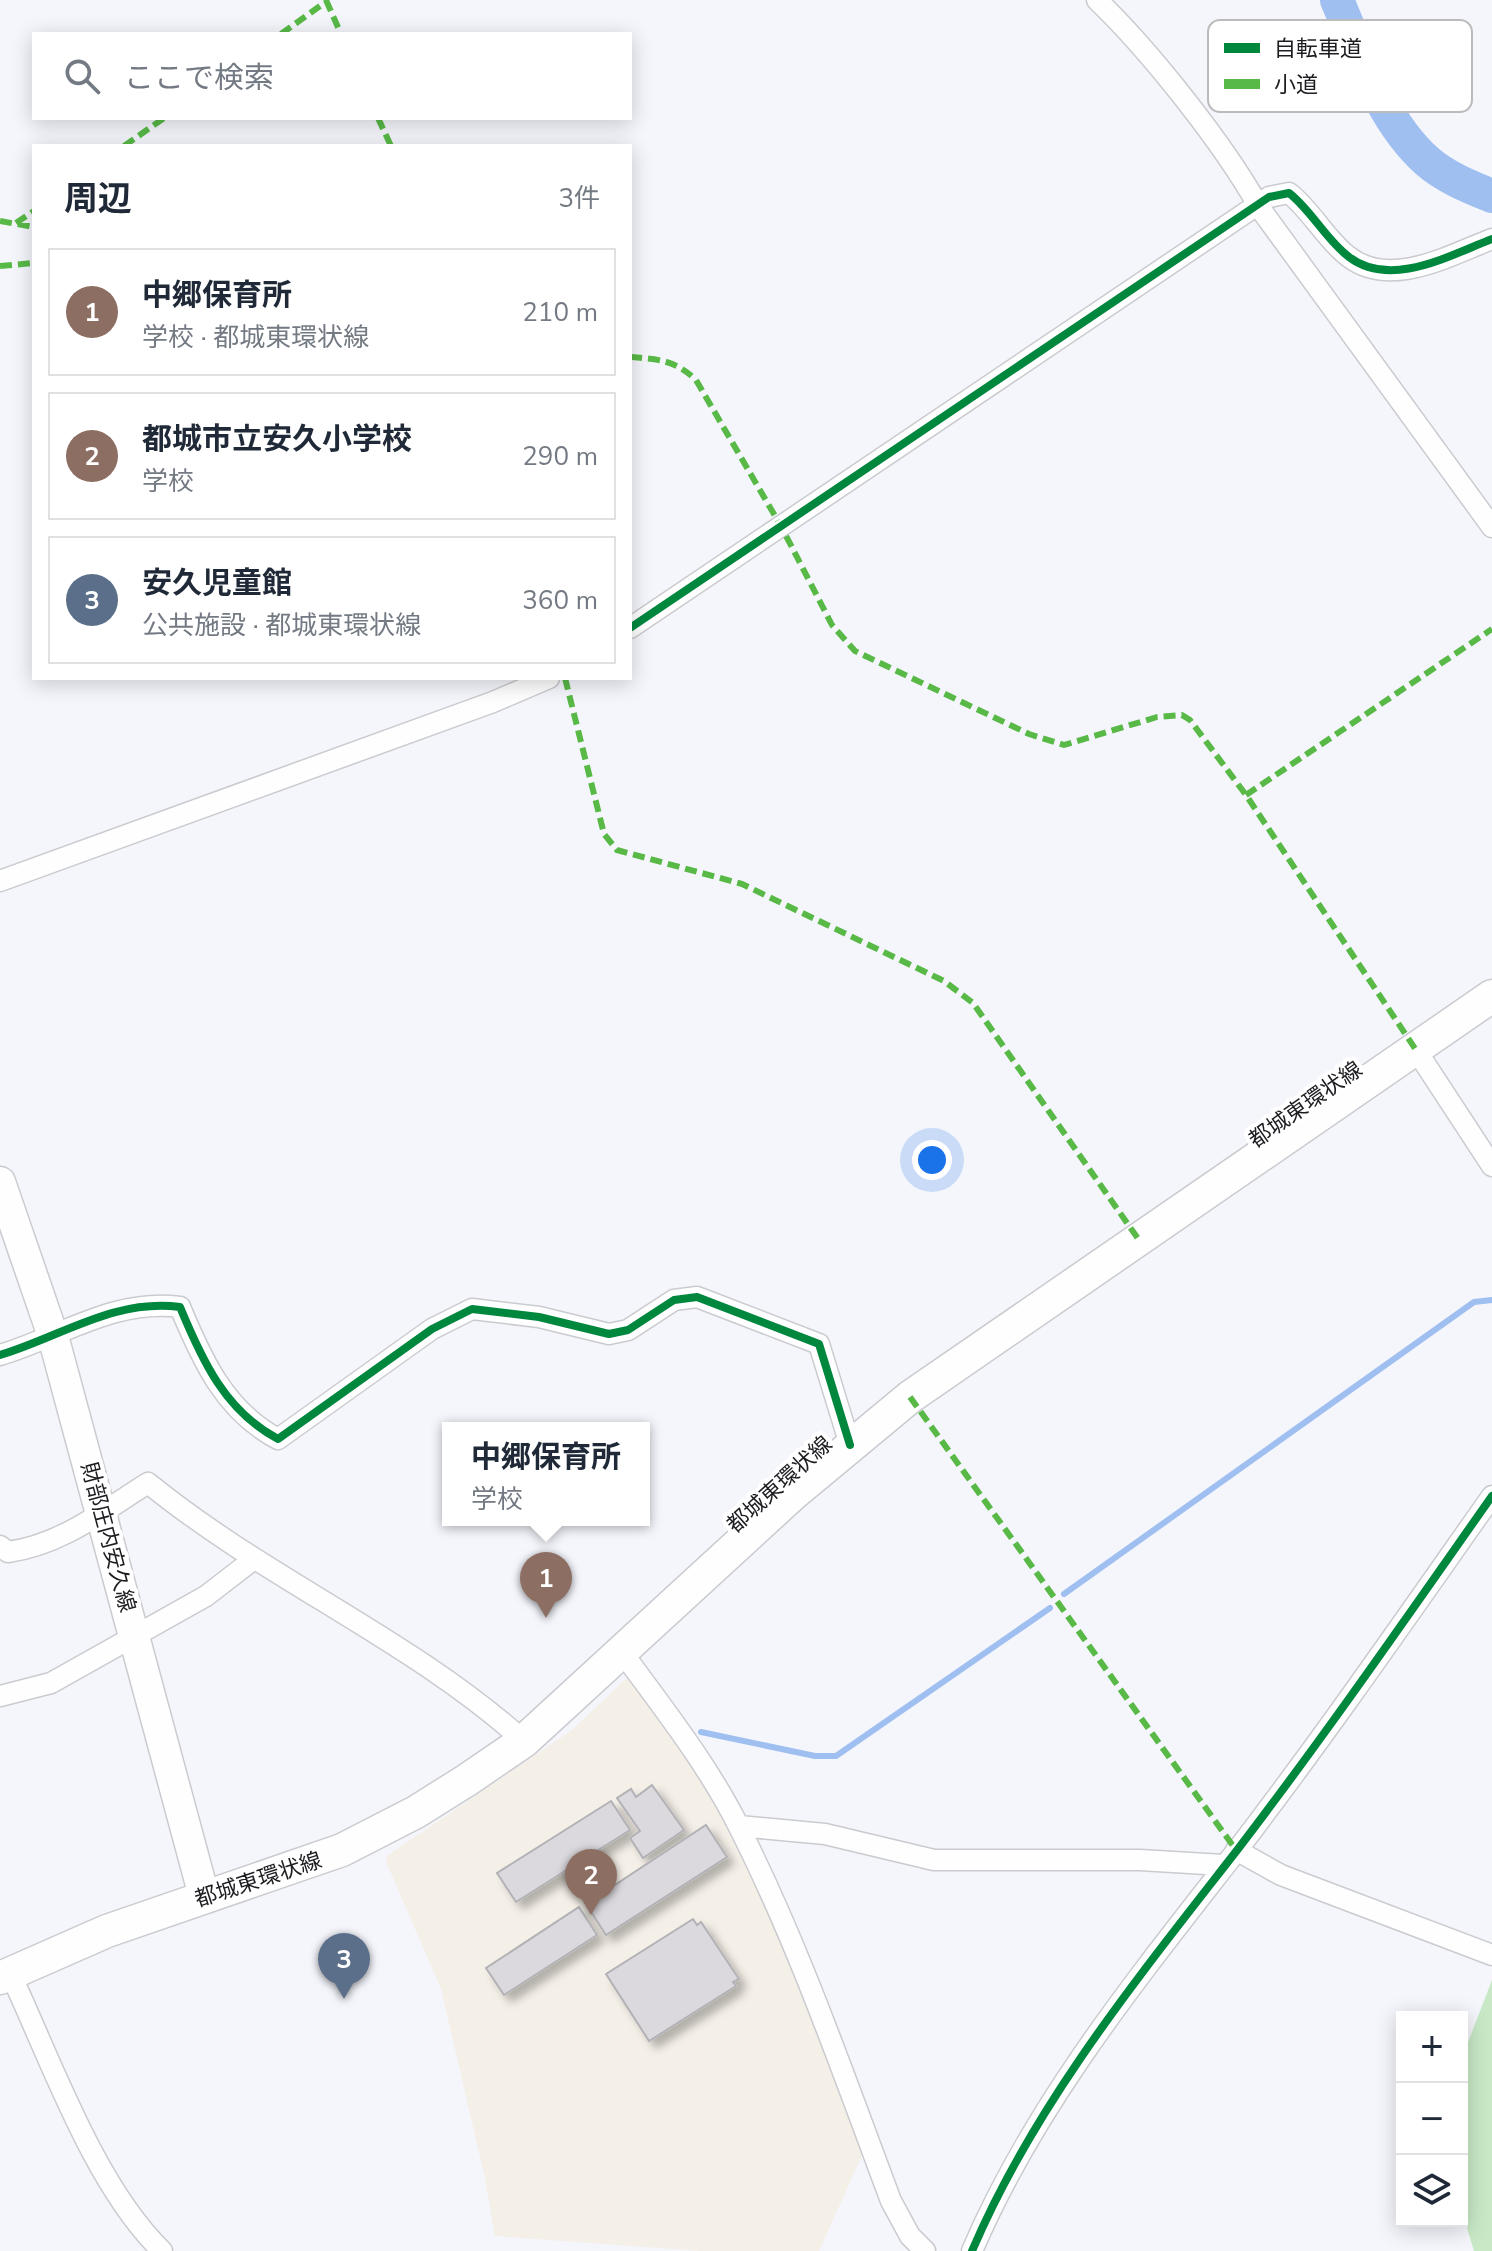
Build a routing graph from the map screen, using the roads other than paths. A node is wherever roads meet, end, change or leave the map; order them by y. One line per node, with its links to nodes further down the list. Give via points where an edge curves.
1 (1097, 0): 2 (street, via 1171,85)
2 (1259, 207): 3 (street, via 1269,197 1289,193 1349,258 1383,271 1415,267); 4 (street); 5 (street)
3 (1492, 239)
4 (1492, 527)
5 (632, 627)
6 (544, 680): 7 (street)
7 (0, 881)
8 (1492, 996): 9 (main road, 都城東環状線)
9 (1416, 1050): 10 (street); 14 (main road, 都城東環状線, via 910,1397)
10 (1492, 1166)
11 (0, 1182): 12 (main road, 財部庄内安久線)
12 (53, 1336): 13 (street); 14 (street, via 80,1322 154,1303 180,1307 205,1369 255,1427 278,1439 432,1329 472,1309 539,1317 609,1334 628,1330 674,1300 697,1297 819,1344); 16 (main road, 財部庄内安久線)
13 (0, 1355)
14 (850, 1445): 20 (main road, 都城東環状線)
15 (1492, 1496): 24 (street)
16 (103, 1511): 17 (street, via 32,1549 8,1552); 18 (street, via 148,1483); 19 (main road, 財部庄内安久線)
17 (0, 1546)
18 (254, 1559): 19 (street, via 206,1596); 22 (street, via 417,1658)
19 (135, 1635): 21 (street, via 51,1683); 25 (main road, 財部庄内安久線)
20 (622, 1652): 22 (main road, 都城東環状線); 23 (street)
21 (0, 1696)
22 (524, 1741): 25 (main road, 都城東環状線, via 416,1812 342,1850)
23 (739, 1826): 24 (street, via 825,1834 934,1860); 29 (street, via 806,1975 891,2201)
24 (1230, 1858): 26 (street); 30 (street, via 1110,2016 999,2189)
25 (204, 1896): 27 (main road, 都城東環状線)
26 (1492, 1955)
27 (5, 1976): 28 (street, via 104,2175)
28 (162, 2251)
29 (925, 2251)
30 (972, 2251)

